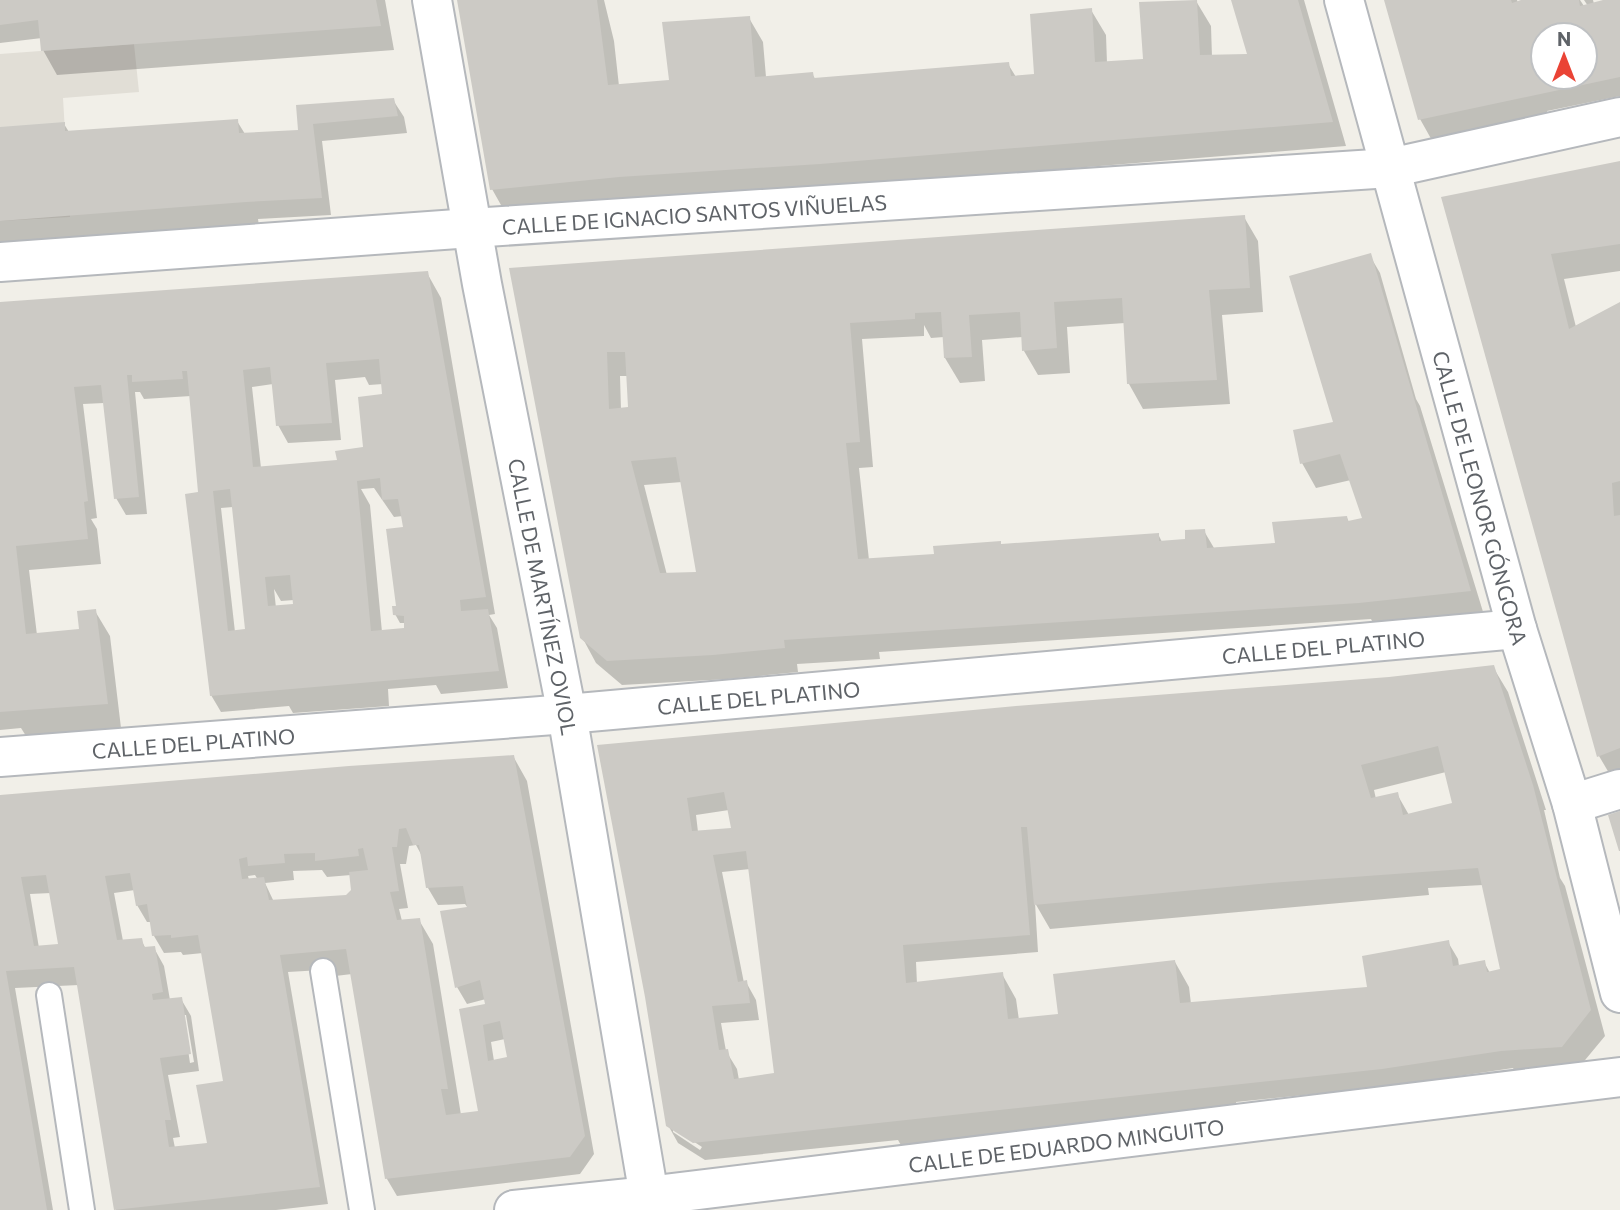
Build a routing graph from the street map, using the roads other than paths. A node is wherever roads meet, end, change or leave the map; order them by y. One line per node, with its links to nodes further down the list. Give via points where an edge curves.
1 (432, 0): 5 (street, CALLE DE MARTÍNEZ OVIOL)
2 (1344, 0): 4 (street, CALLE DE LEONOR GÓNGORA)
3 (1620, 117): 4 (street, CALLE DE IGNACIO SANTOS VIÑUELAS)
4 (1390, 168): 5 (street, CALLE DE IGNACIO SANTOS VIÑUELAS); 7 (street, CALLE DE LEONOR GÓNGORA)
5 (471, 228): 6 (street, CALLE DE IGNACIO SANTOS VIÑUELAS); 8 (street, CALLE DE MARTÍNEZ OVIOL)
6 (0, 262)
7 (1517, 629): 8 (street, CALLE DEL PLATINO); 11 (street, CALLE DE LEONOR GÓNGORA)
8 (567, 714): 9 (street, CALLE DEL PLATINO); 16 (street, CALLE DE MARTÍNEZ OVIOL)
9 (0, 757)
10 (1620, 789): 11 (street)
11 (1572, 804): 13 (street, CALLE DE LEONOR GÓNGORA)
12 (323, 971): 18 (lane)
13 (1620, 993)
14 (49, 995): 17 (lane)
15 (1620, 1077): 16 (street, CALLE DE EDUARDO MINGUITO)
16 (647, 1203): 19 (street, CALLE DE EDUARDO MINGUITO)
17 (82, 1210)
18 (362, 1210)
19 (514, 1210)

